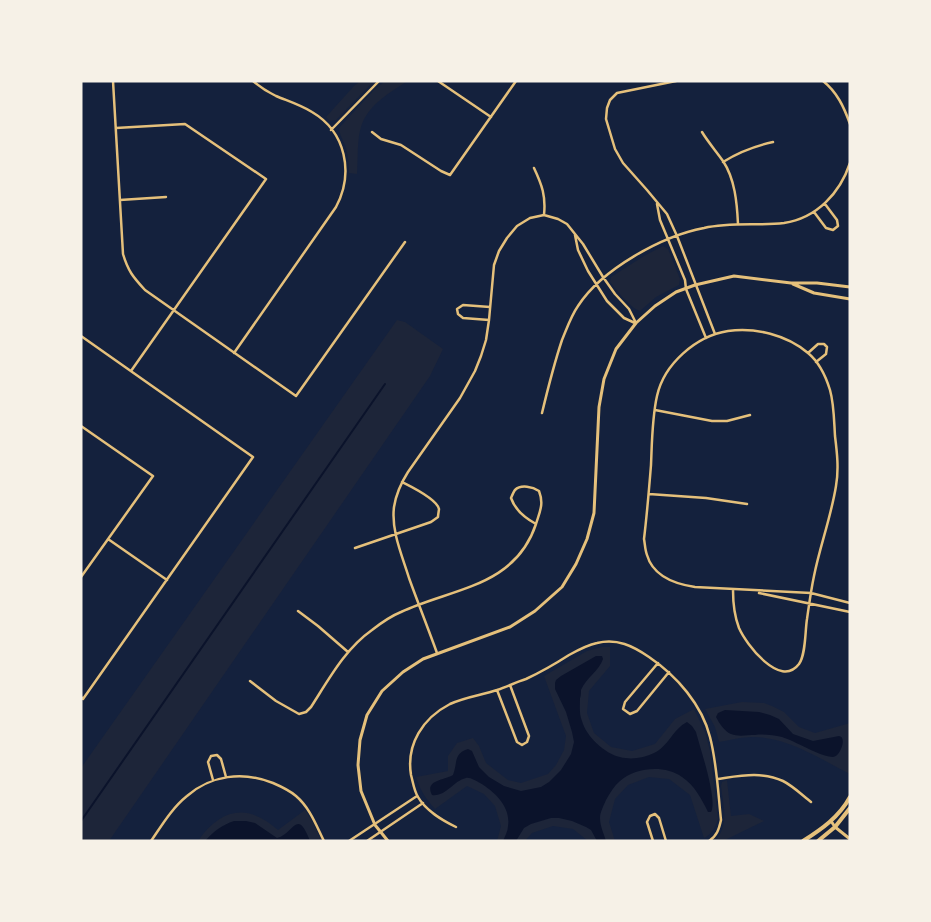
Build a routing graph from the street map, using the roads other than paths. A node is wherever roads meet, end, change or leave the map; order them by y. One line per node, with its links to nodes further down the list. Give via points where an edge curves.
1 (113, 81): 13 (street)
2 (253, 81): 14 (street, via 311,111)
3 (379, 81): 14 (street)
4 (438, 81): 11 (street)
5 (516, 81): 11 (street)
6 (645, 81): 10 (street)
7 (676, 81): 9 (street)
8 (822, 81): 12 (street, via 844,106)
9 (659, 83): 10 (street)
10 (646, 87): 23 (street, via 617,93 610,100 606,118 615,149 623,163)
11 (491, 117): 15 (street, via 450,175 401,145)
12 (850, 124)
13 (116, 128): 22 (street); 40 (street, via 185,124 266,179)
14 (332, 130): 46 (street, via 345,162 345,181 340,199)
15 (372, 132)
16 (702, 132): 18 (street)
17 (773, 142): 18 (street, via 744,150)
18 (724, 162): 27 (street, via 736,196)
19 (850, 163): 24 (street, via 838,189)
20 (534, 168): 26 (street, via 543,189)
21 (166, 197): 22 (street)
22 (120, 200): 40 (street, via 123,254 127,268 145,290)
23 (657, 203): 29 (street, via 667,214); 30 (street)
24 (825, 204): 25 (street); 25 (street, via 837,220 838,226 833,230 826,228)
25 (814, 212): 27 (street, via 784,223)
26 (544, 215): 28 (street, via 567,224); 39 (street, via 516,226 499,251 494,265)
27 (738, 224): 29 (street, via 704,228)
28 (574, 232): 32 (street); 34 (street, via 578,250)
29 (677, 236): 30 (street); 35 (street)
30 (667, 239): 32 (street); 37 (street)
31 (405, 242): 46 (street, via 296,396)
32 (603, 277): 34 (street); 42 (street)
33 (791, 283): 35 (street, via 734,276); 36 (street); 38 (street, via 814,293)
34 (596, 284): 42 (street, via 624,318); 51 (street, via 570,320 554,363)
35 (695, 285): 37 (street); 43 (street)
36 (850, 287)
37 (686, 288): 42 (street, via 655,306); 45 (street)
38 (850, 299)
39 (490, 307): 41 (street); 41 (street, via 463,305 457,308 458,314 464,318)
40 (173, 310): 46 (street); 49 (street)
41 (489, 320): 54 (street, via 481,356 468,385)
42 (636, 323): 72 (street, via 616,349 604,379 599,407 594,513 576,564 562,587 535,611 510,627)
43 (715, 334): 45 (street); 47 (street, via 758,331 781,337)
44 (81, 336): 49 (street)
45 (706, 338): 50 (street, via 682,354 672,366 657,394)
46 (234, 353)
47 (808, 353): 48 (street); 48 (street, via 818,344 827,347 826,354)
48 (816, 362): 65 (street, via 825,377 833,405 838,465 832,506)
49 (130, 371): 62 (street, via 253,457)
50 (655, 410): 52 (street, via 712,421); 55 (street)
51 (542, 413)
52 (750, 415)
53 (81, 426): 59 (street, via 153,476)
54 (402, 482): 58 (street, via 394,509); 58 (street, via 436,503 439,509 438,517 431,522)
55 (649, 494): 56 (street); 63 (street, via 644,539 654,569 680,585)
56 (746, 504)
57 (536, 524): 57 (street, via 513,506 510,498 514,490 521,487 539,491 542,498); 68 (street, via 526,546 495,576)
58 (396, 534): 60 (street); 68 (street)
59 (108, 539): 61 (street); 62 (street)
60 (355, 548)
61 (81, 577)
62 (167, 580): 78 (street)
63 (733, 590): 64 (street); 67 (street, via 735,616 746,642 764,661 783,671 793,669 804,651)
64 (751, 591): 65 (street); 67 (street)
65 (811, 593): 66 (street); 67 (street)
66 (850, 602)
67 (810, 603): 70 (street)
68 (419, 605): 71 (street, via 385,621); 72 (street)
69 (298, 611): 71 (street)
70 (850, 612)
71 (348, 652): 75 (street, via 306,712 299,714)
72 (437, 653): 88 (street, via 422,659 382,691 367,715 358,765 361,791)
73 (658, 663): 74 (street); 74 (street, via 625,702 623,709 630,714 636,711); 76 (street, via 622,642 595,643)
74 (668, 672): 80 (street, via 702,716 710,735)
75 (250, 681)
76 (510, 685): 77 (street); 77 (street, via 529,736 522,744 516,742)
77 (497, 690): 82 (street, via 451,704 425,723 410,753 410,769)
78 (82, 698)
79 (226, 777): 81 (street); 81 (street, via 221,759 217,755 211,756 208,762); 94 (street, via 262,779 295,795 316,822)
80 (718, 779): 84 (street, via 767,776 782,781); 100 (street, via 721,820 719,830)
81 (213, 780): 93 (street, via 200,786 175,807)
82 (417, 796): 85 (street); 88 (street)
83 (850, 797): 87 (main road)
84 (811, 802)
85 (423, 803): 89 (street, via 440,819); 91 (street)
86 (850, 808): 90 (main road)
87 (832, 822): 90 (street); 101 (main road)
88 (375, 825): 91 (street); 95 (street)
89 (456, 827)
90 (835, 827): 92 (street); 102 (main road)
91 (380, 832): 96 (street); 97 (street)
92 (850, 839)
93 (152, 841)
94 (324, 841)
95 (349, 841)
96 (367, 841)
97 (388, 841)
98 (653, 841): 99 (street, via 647,822 655,814)
99 (666, 841)
100 (709, 841)
101 (803, 841)
102 (818, 841)

